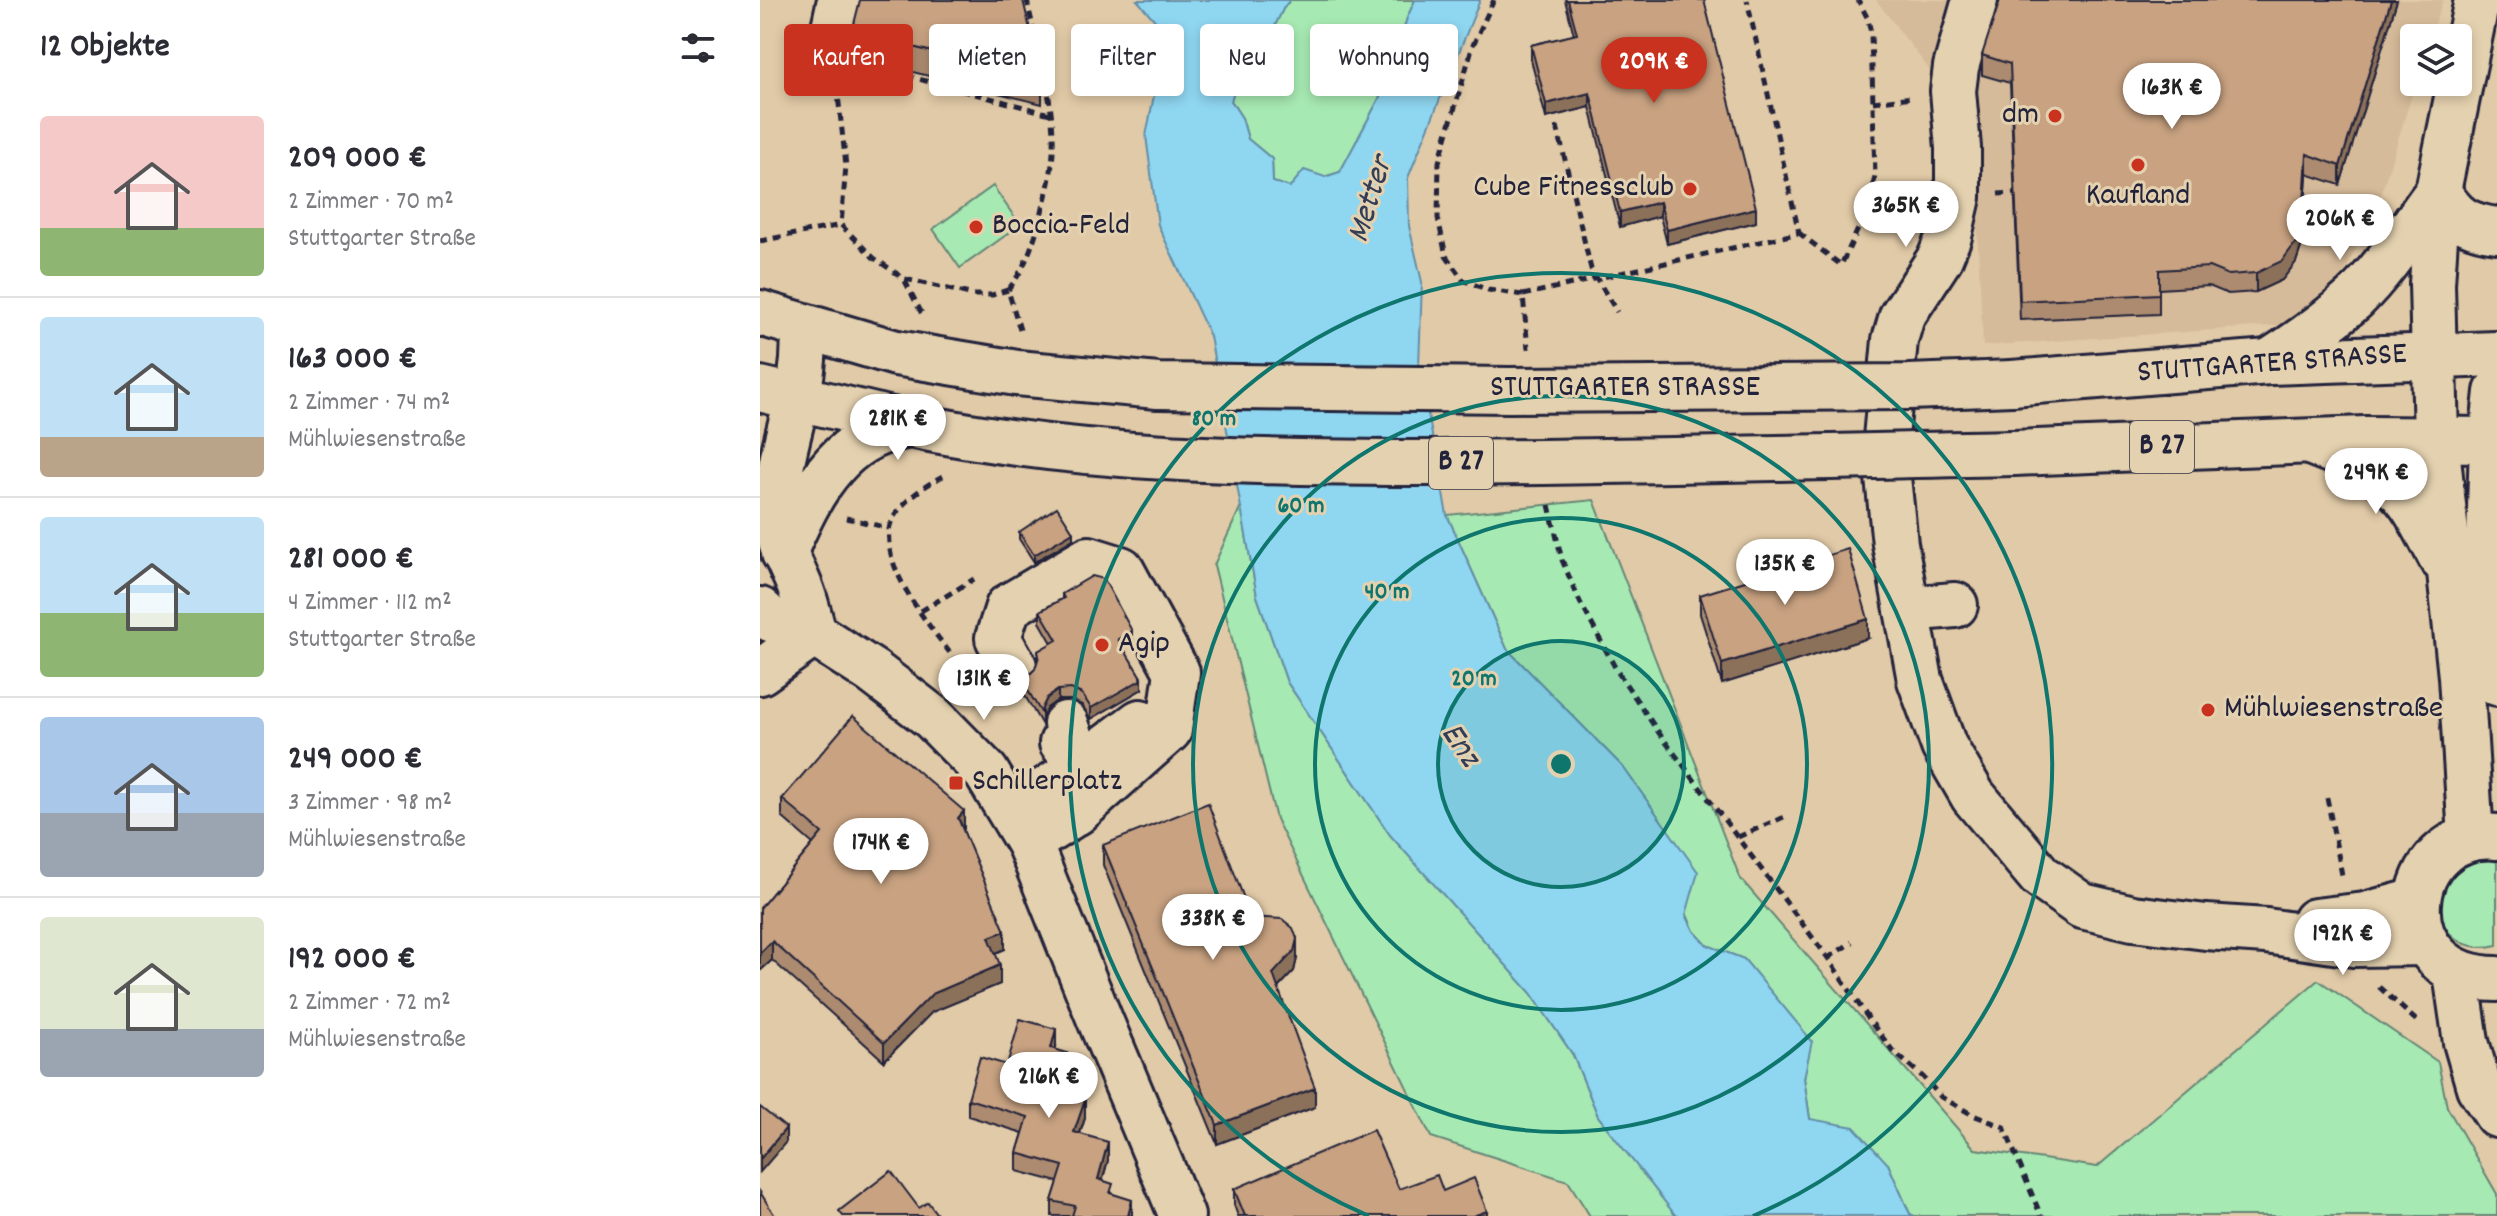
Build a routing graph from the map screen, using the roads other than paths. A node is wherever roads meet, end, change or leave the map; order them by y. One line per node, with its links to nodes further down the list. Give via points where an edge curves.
1 (840, 0): 4 (main road)
2 (1975, 0): 22 (main road, via 1953,91 1958,197 1949,236 1902,316 1892,356 1885,449)
3 (2477, 0): 5 (main road)
4 (836, 24)
5 (2438, 191): 6 (main road, via 2461,220); 10 (main road); 11 (main road, via 2356,296)
6 (2497, 230)
7 (760, 313): 8 (main road, STUTTGARTER STRASSE / B 27)
8 (803, 327): 11 (main road, STUTTGARTER STRASSE / B 27, bridge, via 896,353 1017,373 1158,386 1909,387); 13 (main road, via 772,368)
9 (2497, 354): 10 (main road, STUTTGARTER STRASSE / B 27)
10 (2434, 355): 11 (main road, STUTTGARTER STRASSE / B 27); 15 (main road)
11 (2269, 362)
12 (2497, 392): 16 (main road)
13 (770, 393): 14 (main road, B 27); 19 (main road, via 786,445 777,505)
14 (881, 427): 17 (main road, B 27, bridge, via 1058,449 1351,463 2014,453); 19 (main road, via 842,455 807,501)
15 (2436, 438): 16 (main road, B 27); 17 (main road, B 27); 20 (main road)
16 (2494, 440): 18 (main road)
17 (2310, 442): 20 (main road, via 2359,461 2389,481 2411,503)
18 (2493, 538): 28 (main road)
19 (784, 553): 24 (main road)
20 (2452, 575): 32 (main road)
21 (1955, 605): 22 (main road)
22 (1907, 609): 34 (main road, via 1920,680 1944,746 1973,796 2040,876 2082,906 2133,918 2266,931)
23 (760, 610): 24 (main road, via 770,619)
24 (814, 634): 26 (main road); 31 (main road, via 933,718 986,772)
25 (1021, 662): 27 (main road, via 998,638 1008,607 1089,559 1121,569)
26 (760, 672)
27 (1177, 672): 30 (main road, via 1149,714); 31 (main road, via 1169,730 1077,812)
28 (2497, 683)
29 (1060, 728): 30 (main road)
30 (1081, 766): 31 (main road)
31 (1021, 828): 38 (main road)
32 (2484, 838): 33 (main road, via 2450,847 2434,862)
33 (2417, 901): 34 (main road, via 2365,915); 35 (main road)
34 (2352, 930): 35 (main road)
35 (2426, 943): 36 (main road, via 2439,960)
36 (2477, 976): 37 (main road, via 2466,1042 2479,1087)
37 (2497, 1115)
38 (1182, 1216)

